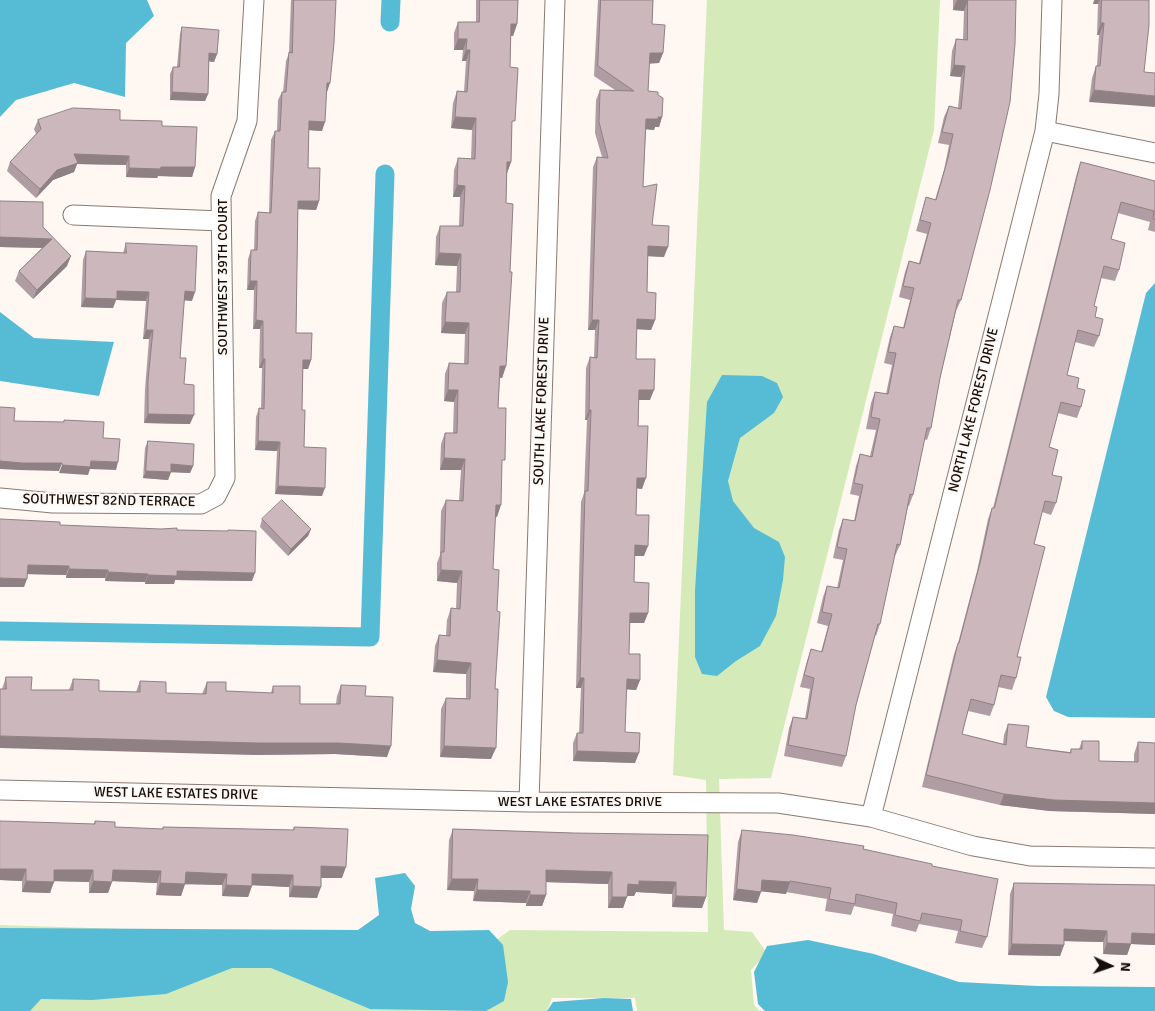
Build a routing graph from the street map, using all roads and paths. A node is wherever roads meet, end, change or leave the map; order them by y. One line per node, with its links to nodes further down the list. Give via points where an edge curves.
1 (254, 0): 7 (street, SOUTHWEST 39TH COURT, via 247,121 222,196)
2 (555, 0): 11 (street, SOUTH LAKE FOREST DRIVE)
3 (1052, 0): 4 (street, NORTH LAKE FOREST DRIVE)
4 (1045, 131): 5 (street); 12 (street, NORTH LAKE FOREST DRIVE)
5 (1155, 153)
6 (73, 215): 7 (street)
7 (221, 222): 8 (street, SOUTHWEST 39TH COURT, via 225,478)
8 (216, 496): 9 (street, SOUTHWEST 82ND TERRACE, via 201,504 53,503)
9 (0, 498)
10 (0, 790): 11 (street, WEST LAKE ESTATES DRIVE)
11 (529, 802): 12 (street, WEST LAKE ESTATES DRIVE, via 778,803)
12 (872, 817): 13 (street, WEST LAKE ESTATES DRIVE, via 953,841 1030,856)
13 (1155, 858)

